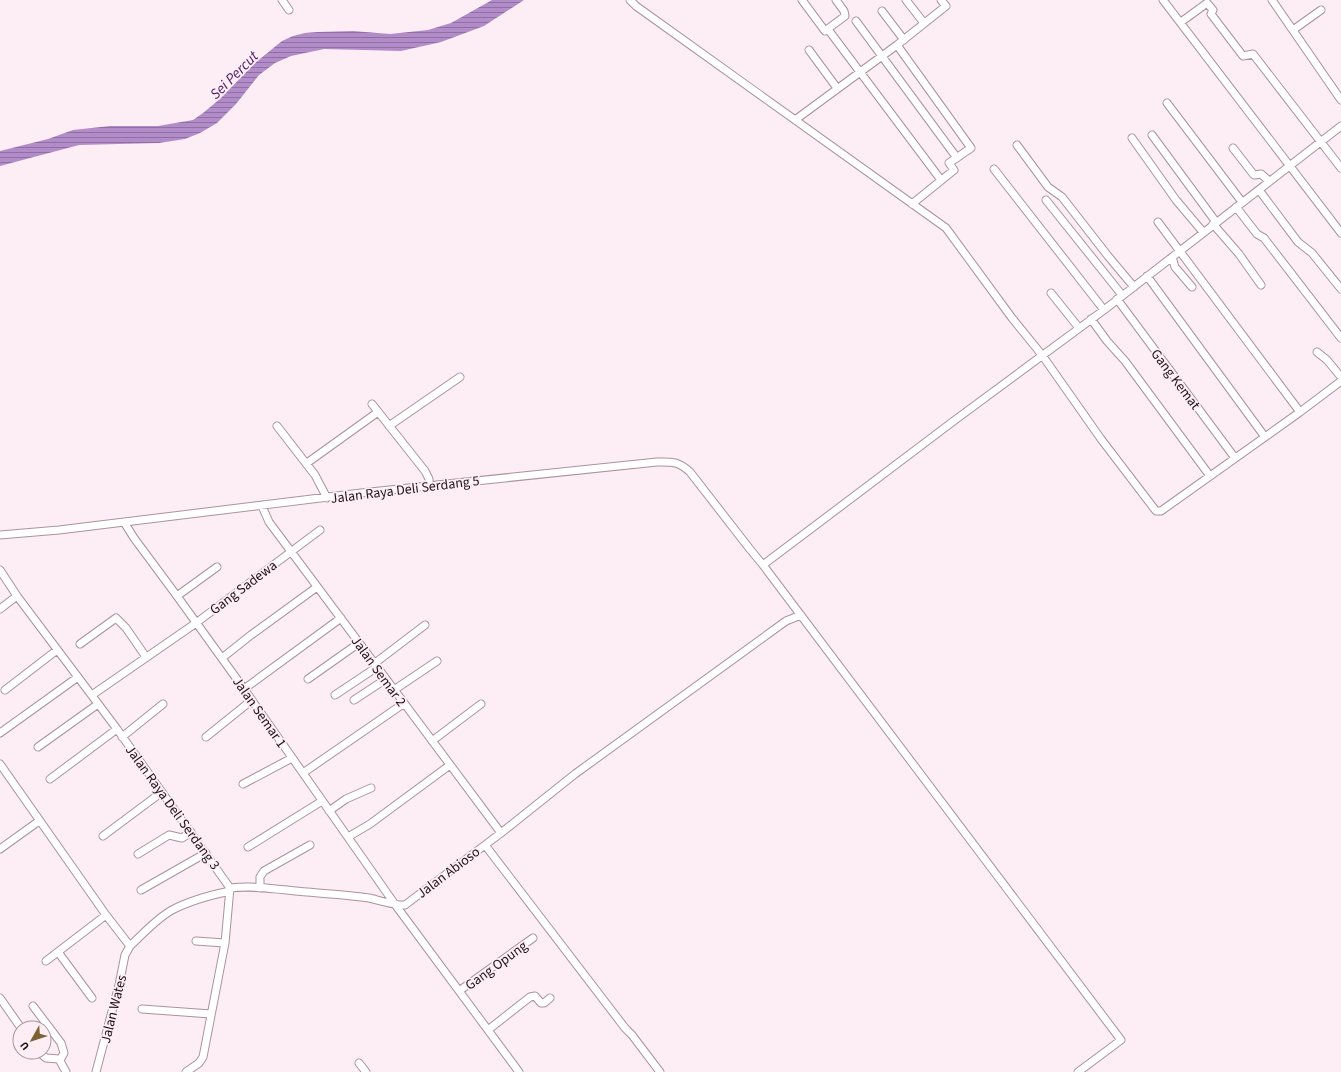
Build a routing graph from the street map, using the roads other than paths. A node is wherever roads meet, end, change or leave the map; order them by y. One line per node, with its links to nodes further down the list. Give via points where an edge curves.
1 (282, 0): 9 (street)
2 (630, 0): 25 (street)
3 (802, 0): 4 (street, via 825,30 845,16)
4 (836, 0)
5 (906, 0): 14 (street)
6 (942, 0): 14 (street, via 946,6)
7 (1163, 0): 13 (street)
8 (1272, 0): 15 (street)
9 (289, 10)
10 (1321, 10): 15 (street)
11 (882, 11): 17 (street)
12 (856, 21): 20 (street)
13 (1181, 22): 29 (street, via 1206,3 1213,10 1211,14 1243,56 1253,54); 33 (street)
14 (924, 23): 17 (street)
15 (1293, 30): 23 (street)
16 (830, 32): 21 (street)
17 (904, 40): 18 (street)
18 (897, 45): 20 (street); 32 (street, via 971,148)
19 (809, 50): 22 (street)
20 (882, 56): 21 (street); 32 (street)
21 (860, 72): 22 (street); 36 (street)
22 (838, 88): 25 (street)
23 (1341, 100)
24 (1167, 103): 40 (street)
25 (794, 120): 41 (street)
26 (1341, 126): 29 (street)
27 (1152, 135): 44 (street)
28 (1132, 138): 45 (street, via 1176,200)
29 (1322, 141): 33 (street); 34 (street)
30 (1017, 144): 51 (street, via 1048,187 1062,197)
31 (1233, 148): 37 (street, via 1254,175 1261,174)
32 (957, 158): 36 (street, via 949,163 954,170)
33 (1290, 165): 37 (street); 46 (street)
34 (1341, 168)
35 (994, 169): 56 (street)
36 (941, 180): 41 (street)
37 (1269, 181): 38 (street)
38 (1258, 190): 40 (street); 53 (street, via 1298,242 1316,258)
39 (1046, 200): 55 (street, Gang Kemat)
40 (1242, 202): 42 (street)
41 (912, 204): 61 (street, via 949,232)
42 (1236, 207): 44 (street); 59 (street, via 1257,234 1264,238)
43 (1158, 222): 47 (street)
44 (1215, 223): 45 (street); 50 (street)
45 (1203, 232): 47 (street)
46 (1341, 233)
47 (1180, 251): 48 (street); 67 (street)
48 (1172, 257): 49 (street); 52 (street, via 1174,267)
49 (1147, 276): 51 (street); 70 (street)
50 (1261, 285)
51 (1134, 287): 55 (street)
52 (1192, 287)
53 (1341, 289)
54 (1051, 293): 58 (street)
55 (1120, 297): 56 (street); 71 (street, Gang Kemat)
56 (1104, 310): 57 (street)
57 (1091, 319): 58 (street); 73 (street, via 1126,361)
58 (1079, 328): 61 (street)
59 (1341, 338)
60 (1317, 352): 63 (street)
61 (1042, 356): 73 (street, via 1156,511 1161,511); 81 (street)
62 (460, 377): 69 (street)
63 (1341, 377)
64 (1341, 381): 67 (street)
65 (372, 404): 66 (street)
66 (378, 412): 69 (street); 72 (street)
67 (1300, 412): 70 (street)
68 (277, 426): 72 (street)
69 (389, 426): 74 (street, via 425,471)
70 (1265, 437): 71 (street)
71 (1235, 458): 73 (street)
72 (307, 464): 75 (street, via 316,475)
73 (1210, 476)
74 (429, 486): 75 (street, Jalan Raya Deli Serdang 5); 81 (street, Jalan Raya Deli Serdang 5, via 675,462 690,472)
75 (327, 498): 76 (street, Jalan Raya Deli Serdang 5)
76 (262, 507): 77 (street, Jalan Raya Deli Serdang 5); 80 (street, Jalan Semar 2, via 265,516)
77 (125, 524): 79 (street, Jalan Raya Deli Serdang 5); 86 (street, Jalan Semar 1)
78 (320, 530): 80 (street, Gang Sadewa)
79 (0, 535)
80 (291, 551): 84 (street, Jalan Semar 2); 90 (street, Gang Sadewa)
81 (763, 565): 88 (street, Jalan Raya Deli Serdang 5)
82 (217, 567): 86 (street)
83 (0, 570): 85 (street, Jalan Raya Deli Serdang 3)
84 (317, 587): 89 (street, Jalan Semar 2); 96 (street)
85 (17, 596): 87 (street); 94 (street, Jalan Raya Deli Serdang 3)
86 (177, 596): 90 (street, Jalan Semar 1)
87 (0, 609)
88 (801, 615): 131 (street, Jalan Abioso, via 786,621 719,669 576,774); 169 (street, Jalan Raya Deli Serdang 5, via 1122,1040)
89 (341, 618): 92 (street, Jalan Semar 2); 102 (street)
90 (196, 622): 95 (street, Gang Sadewa); 96 (street, Jalan Semar 1)
91 (425, 625): 98 (street)
92 (359, 643): 98 (street, Jalan Semar 2); 100 (street)
93 (80, 644): 95 (street, via 116,618)
94 (57, 650): 99 (street, Jalan Raya Deli Serdang 3); 103 (street)
95 (146, 657): 105 (street, Gang Sadewa)
96 (222, 658): 102 (street, Jalan Semar 1)
97 (437, 661): 104 (street)
98 (376, 665): 101 (street, Jalan Semar 2); 106 (street)
99 (78, 677): 105 (street, Jalan Raya Deli Serdang 3); 114 (street)
100 (308, 679)
101 (386, 679): 104 (street, Jalan Semar 2); 108 (street)
102 (244, 689): 107 (street, Jalan Semar 1)
103 (5, 690)
104 (394, 690): 111 (street, Jalan Semar 2)
105 (92, 695): 109 (street, Jalan Raya Deli Serdang 3)
106 (335, 695)
107 (252, 700): 116 (street); 119 (street, Jalan Semar 1)
108 (354, 700)
109 (98, 704): 113 (street, Jalan Raya Deli Serdang 3); 118 (street)
110 (163, 704): 115 (street)
111 (403, 704): 117 (street, Jalan Semar 2); 122 (street)
112 (481, 704): 117 (street)
113 (117, 729): 115 (street, Jalan Raya Deli Serdang 3); 123 (street)
114 (0, 733)
115 (122, 737): 126 (street, Jalan Raya Deli Serdang 3)
116 (206, 737)
117 (432, 741): 121 (street, Jalan Semar 2)
118 (38, 747)
119 (292, 758): 122 (street, Jalan Semar 1); 124 (street)
120 (0, 764): 129 (street)
121 (450, 765): 131 (street, Jalan Semar 2); 133 (street, via 370,824)
122 (303, 773): 127 (street, Jalan Semar 1)
123 (50, 779)
124 (243, 784)
125 (371, 788): 128 (street, via 346,799)
126 (162, 792): 130 (street, Jalan Raya Deli Serdang 3); 132 (street)
127 (322, 801): 128 (street, Jalan Semar 1); 136 (street)
128 (329, 811): 133 (street, Jalan Semar 1)
129 (39, 821): 137 (street); 144 (street)
130 (191, 832): 138 (street, Jalan Raya Deli Serdang 3); 139 (street, via 182,838 169,835)
131 (501, 833): 135 (street, Jalan Abioso)
132 (104, 836)
133 (348, 837): 143 (street, Jalan Semar 1)
134 (310, 845): 140 (street, via 264,871 260,877)
135 (485, 845): 143 (street, Jalan Abioso, via 405,905 399,906); 168 (street)
136 (248, 847)
137 (0, 849)
138 (206, 853): 141 (street, Jalan Raya Deli Serdang 3); 142 (street)
139 (138, 854)
140 (260, 888): 141 (street); 143 (street)
141 (230, 889): 147 (street); 148 (street, via 172,910)
142 (141, 890)
143 (390, 898): 151 (street, Jalan Semar 1)
144 (106, 915): 148 (street); 149 (street)
145 (533, 938): 151 (street, Gang Opung)
146 (196, 942): 147 (street)
147 (225, 943): 157 (street)
148 (130, 946): 164 (street, Jalan Wates, via 125,955)
149 (58, 952): 150 (street); 153 (street)
150 (46, 961)
151 (459, 991): 159 (street, Jalan Semar 1)
152 (0, 998): 158 (street)
153 (92, 998)
154 (550, 998): 159 (street, via 541,1003 535,996 530,997)
155 (33, 1006): 161 (street, via 61,1043 64,1053)
156 (142, 1009): 157 (street)
157 (211, 1014): 165 (street, via 203,1057)
158 (15, 1020)
159 (488, 1030): 167 (street, Jalan Semar 1)
160 (52, 1059): 161 (street)
161 (60, 1060): 163 (street)
162 (359, 1063): 166 (street)
163 (66, 1072)
164 (96, 1072)
165 (186, 1072)
166 (366, 1072)
167 (519, 1072)
168 (660, 1072)
169 (1078, 1072)

